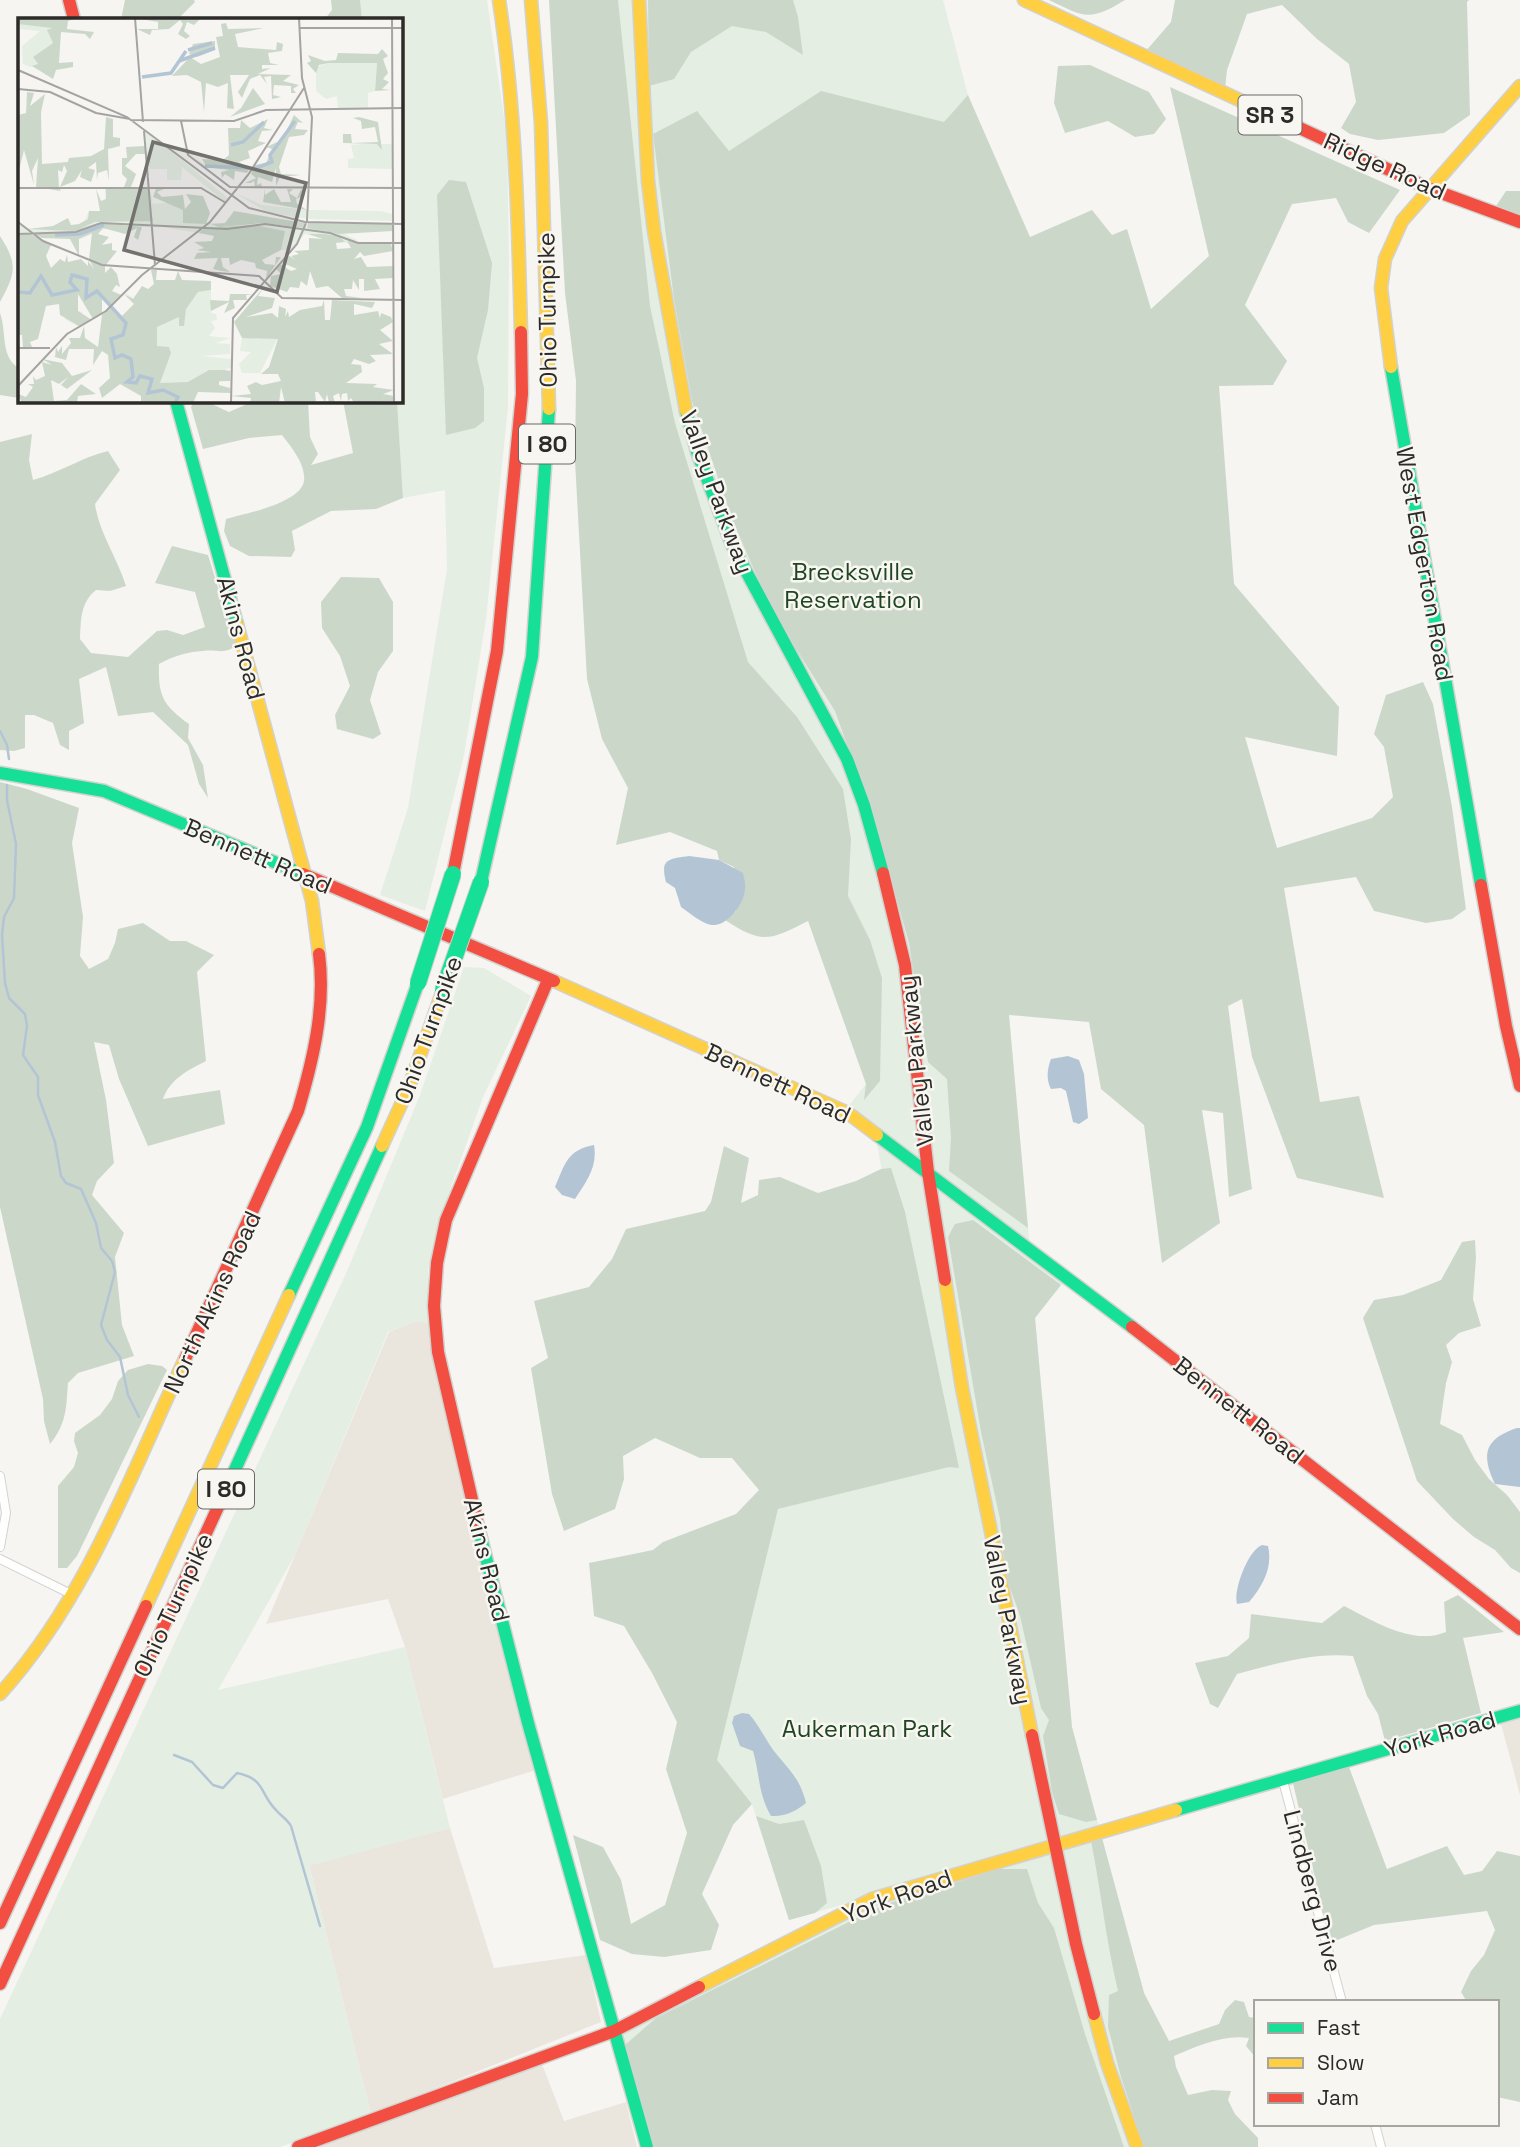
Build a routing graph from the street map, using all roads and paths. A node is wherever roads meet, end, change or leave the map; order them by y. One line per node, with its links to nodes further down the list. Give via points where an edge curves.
1 (69, 0): 6 (main road)
2 (499, 0): 25 (main road, Ohio Turnpike / I 80, bridge, via 518,206 522,394 497,651 453,874 367,1127)
3 (531, 0): 26 (main road, Ohio Turnpike / I 80, bridge, via 541,123 549,409 532,657 481,882 409,1087)
4 (639, 0): 15 (main road, Valley Parkway, via 648,181 681,393 697,452 732,545 847,759 864,805 905,965)
5 (1024, 0): 8 (main road, Ridge Road / SR 3)
6 (74, 18)
7 (1520, 86): 8 (main road, West Edgerton Road)
8 (1429, 188): 9 (main road, Ridge Road / SR 3); 14 (main road, West Edgerton Road, via 1402,221 1385,259 1381,288 1384,324 1498,985)
9 (1520, 222)
10 (176, 402): 12 (main road, Akins Road)
11 (0, 773): 12 (main road, Bennett Road, via 104,791)
12 (305, 876): 13 (main road, Bennett Road); 19 (main road, North Akins Road, via 322,978 318,1026 298,1111)
13 (548, 980): 15 (main road, Bennett Road, via 848,1113); 28 (main road, Akins Road, via 446,1220 436,1263 434,1306 438,1352 468,1485 528,1723)
14 (1520, 1086)
15 (928, 1172): 20 (main road, Bennett Road); 24 (main road, Valley Parkway, via 962,1388)
16 (0, 1476): 17 (street, via 6,1513)
17 (0, 1547)
18 (0, 1559): 19 (street)
19 (73, 1595): 21 (main road, North Akins Road, via 44,1645)
20 (1520, 1629)
21 (0, 1694)
22 (1520, 1711): 23 (main road, York Road)
23 (1283, 1781): 24 (main road, York Road); 27 (street, Lindberg Drive)
24 (1054, 1845): 28 (main road, York Road, via 872,1899); 32 (main road, Valley Parkway, via 1107,2063)
25 (0, 1923)
26 (0, 1984)
27 (1341, 2000)
28 (614, 2031): 30 (main road, York Road); 31 (main road, Akins Road)
29 (1376, 2126): 33 (street)
30 (298, 2147)
31 (647, 2147)
32 (1137, 2147)
33 (1381, 2147)

